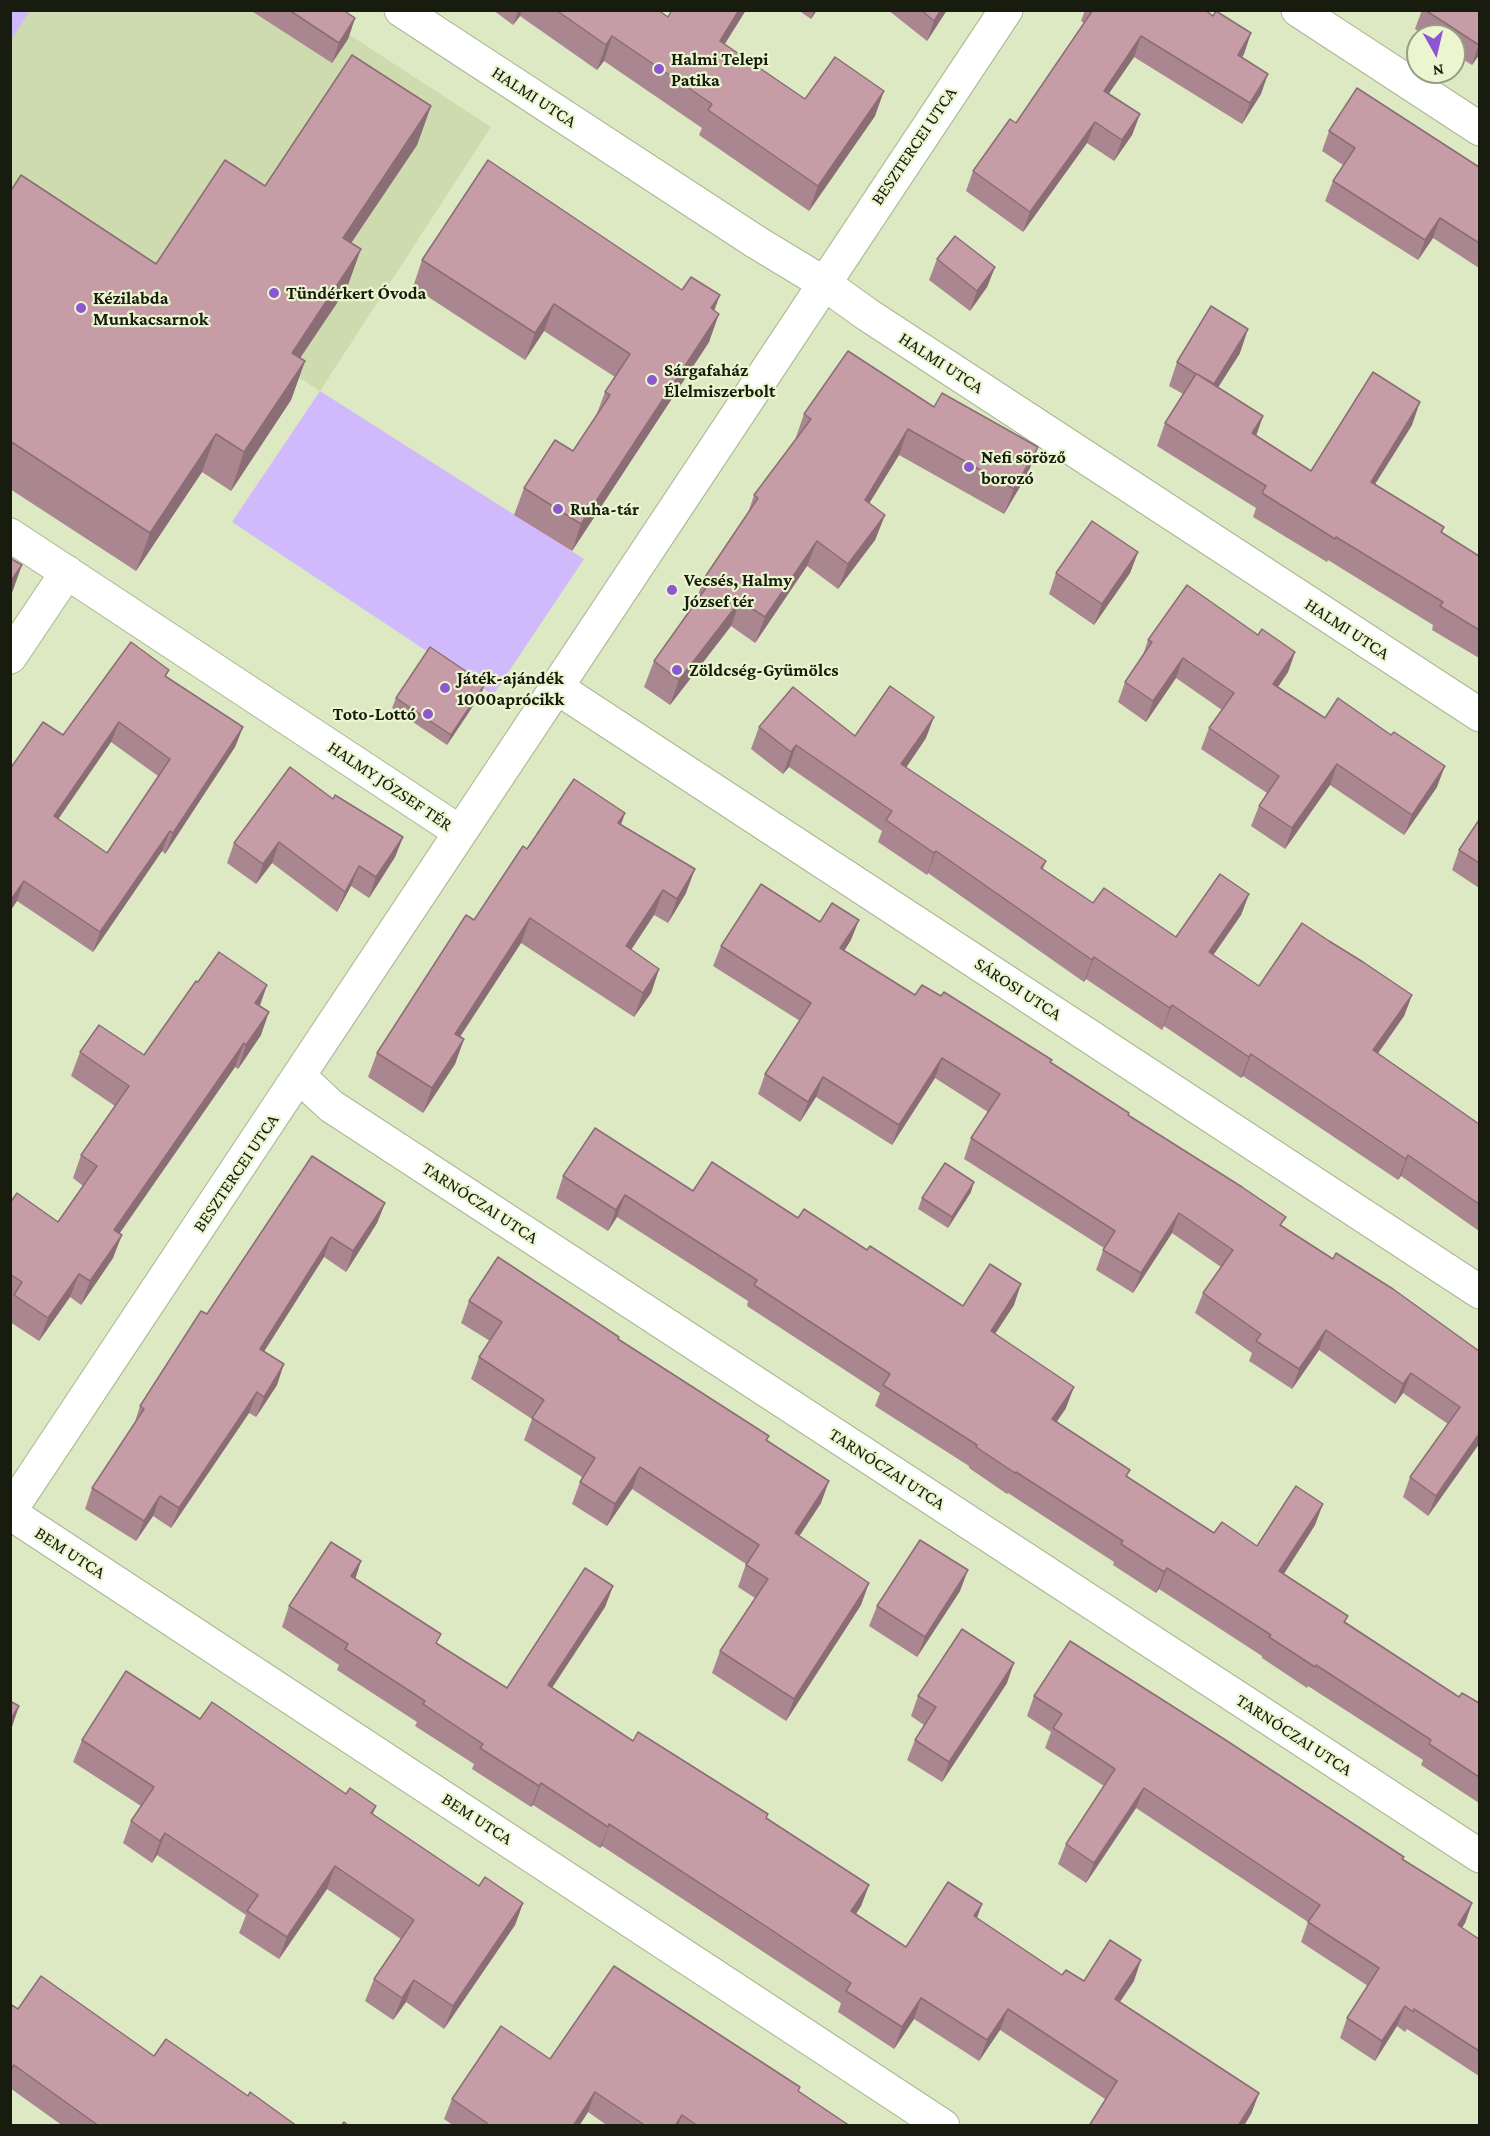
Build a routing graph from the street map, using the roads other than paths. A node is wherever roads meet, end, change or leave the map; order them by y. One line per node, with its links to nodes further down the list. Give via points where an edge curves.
1 (402, 10): 5 (street, HALMI UTCA)
2 (1006, 10): 5 (street, BESZTERCEI UTCA)
3 (1298, 10): 4 (street)
4 (1479, 129)
5 (822, 282): 9 (street, HALMY JÓZSEF TÉR); 10 (street, HALMI UTCA)
6 (10, 535): 7 (street, HALMY JÓZSEF TÉR)
7 (67, 572): 8 (street); 11 (street, HALMY JÓZSEF TÉR)
8 (10, 657)
9 (556, 687): 11 (street, HALMY JÓZSEF TÉR); 13 (street, SÁROSI UTCA)
10 (1479, 715)
11 (459, 832): 12 (street, BESZTERCEI UTCA)
12 (300, 1077): 14 (street, BESZTERCEI UTCA); 15 (street, TARNÓCZAI UTCA, via 331,1106)
13 (1479, 1292)
14 (10, 1512): 16 (street, BEM UTCA)
15 (1479, 1856)
16 (943, 2126)

